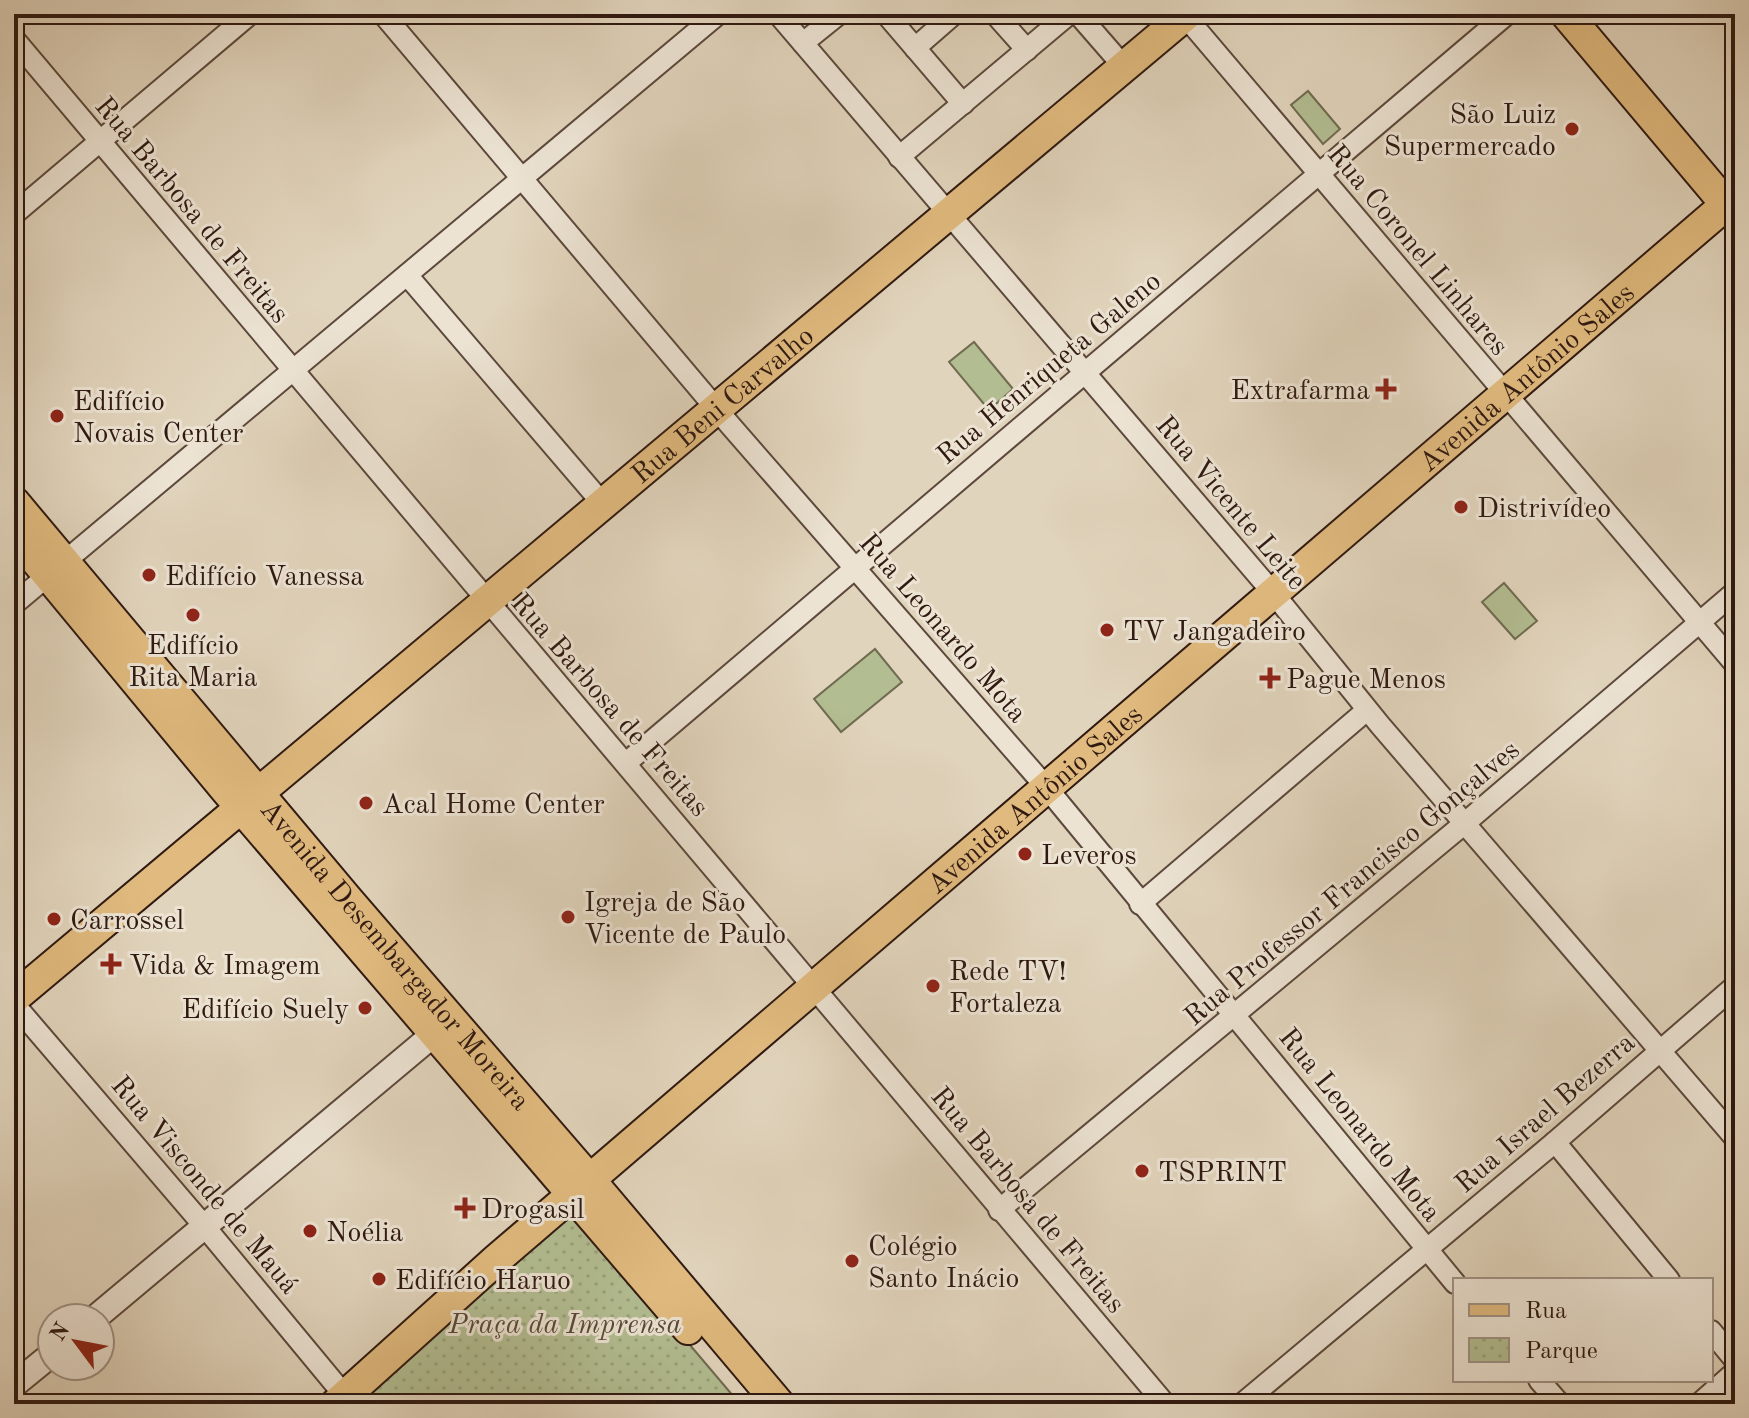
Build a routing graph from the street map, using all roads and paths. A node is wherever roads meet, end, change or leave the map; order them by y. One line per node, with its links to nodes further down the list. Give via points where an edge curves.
1 (250, 14): 21 (street)
2 (383, 14): 24 (street, Rua Leonardo Mota)
3 (718, 14): 24 (street)
4 (778, 14): 16 (street, Rua Vicente Leite)
5 (839, 14): 16 (street)
6 (886, 14): 17 (street)
7 (954, 14): 17 (street)
8 (995, 14): 18 (street)
9 (1069, 14): 18 (street)
10 (1078, 14): 19 (street)
11 (1507, 14): 23 (street, Rua Henriqueta Galeno)
12 (1566, 14): 25 (main road)
13 (1593, 14): 25 (main road)
14 (1186, 15): 19 (main road, Rua Beni Carvalho); 23 (street, Rua Coronel Linhares)
15 (14, 39): 21 (street, Rua Barbosa de Freitas)
16 (803, 43): 22 (street, Rua Vicente Leite)
17 (915, 48): 20 (street)
18 (1027, 50): 20 (street)
19 (1125, 68): 27 (main road, Rua Beni Carvalho)
20 (963, 104): 22 (street)
21 (99, 142): 26 (street); 29 (street, Rua Barbosa de Freitas)
22 (899, 157): 27 (street, Rua Vicente Leite)
23 (1320, 175): 30 (street, Rua Henriqueta Galeno); 31 (street, Rua Coronel Linhares)
24 (522, 180): 28 (street); 32 (street, Rua Leonardo Mota)
25 (1733, 200): 31 (main road, Avenida Antônio Sales)
26 (14, 214)
27 (948, 215): 30 (street, Rua Vicente Leite); 32 (main road, Rua Beni Carvalho)
28 (407, 275): 29 (street); 34 (street)
29 (291, 370): 37 (street); 40 (street, Rua Barbosa de Freitas)
30 (1084, 372): 36 (street, Rua Henriqueta Galeno); 39 (street, Rua Vicente Leite)
31 (1507, 395): 39 (main road, Avenida Antônio Sales); 42 (street, Rua Coronel Linhares)
32 (717, 409): 34 (main road, Rua Beni Carvalho); 36 (street, Rua Leonardo Mota)
33 (14, 502): 37 (main road, Avenida Desembargador Moreira)
34 (603, 504): 40 (main road, Rua Beni Carvalho)
35 (14, 534): 37 (main road, Avenida Desembargador Moreira)
36 (856, 567): 45 (street, Rua Henriqueta Galeno); 46 (street, Rua Leonardo Mota)
37 (56, 568): 41 (street); 47 (main road, Avenida Desembargador Moreira)
38 (1735, 592): 42 (street, Rua Professor Francisco Gonçalves)
39 (1274, 594): 44 (street, Rua Vicente Leite); 46 (main road, Avenida Antônio Sales)
40 (486, 601): 45 (street, Rua Barbosa de Freitas); 47 (main road, Rua Beni Carvalho)
41 (14, 604)
42 (1699, 622): 43 (street, Rua Coronel Linhares); 48 (street, Rua Professor Francisco Gonçalves)
43 (1735, 664)
44 (1367, 710): 48 (street, Rua Vicente Leite); 49 (street)
45 (626, 763): 51 (street, Rua Barbosa de Freitas)
46 (1046, 787): 49 (street, Rua Leonardo Mota); 51 (main road, Avenida Antônio Sales)
47 (249, 799): 52 (main road, Rua Beni Carvalho); 55 (main road, Avenida Desembargador Moreira); 59 (main road, Avenida Desembargador Moreira)
48 (1465, 823): 54 (street, Rua Professor Francisco Gonçalves); 56 (street, Rua Vicente Leite)
49 (1140, 904): 54 (street, Rua Leonardo Mota)
50 (1735, 986): 56 (street, Rua Israel Bezerra)
51 (816, 987): 59 (main road, Avenida Antônio Sales); 60 (street, Rua Barbosa de Freitas)
52 (14, 998)
53 (14, 1004): 61 (street, Rua Visconde de Mauá)
54 (1236, 1016): 60 (street, Rua Professor Francisco Gonçalves); 62 (street, Rua Leonardo Mota)
55 (434, 1034): 59 (main road, Avenida Desembargador Moreira); 61 (street)
56 (1660, 1050): 57 (street, Rua Vicente Leite); 58 (street, Rua Israel Bezerra)
57 (1734, 1135)
58 (1555, 1142): 62 (street, Rua Israel Bezerra); 63 (street)
59 (582, 1187): 72 (main road, Avenida Antônio Sales); 73 (main road, Avenida Desembargador Moreira); 74 (main road, Avenida Desembargador Moreira)
60 (999, 1210): 75 (street, Rua Barbosa de Freitas)
61 (205, 1227): 65 (street); 72 (street, Rua Visconde de Mauá)
62 (1426, 1250): 64 (street, Rua Leonardo Mota); 76 (street, Rua Israel Bezerra)
63 (1667, 1278)
64 (1453, 1281)
65 (114, 1302)
66 (1713, 1333): 67 (street)
67 (1735, 1360)
68 (36, 1367): 71 (street)
69 (1735, 1372): 78 (street)
70 (1541, 1382): 77 (street)
71 (14, 1385)
72 (344, 1401)
73 (752, 1404)
74 (779, 1404)
75 (1165, 1404)
76 (1242, 1404)
77 (1560, 1404)
78 (1699, 1404)

